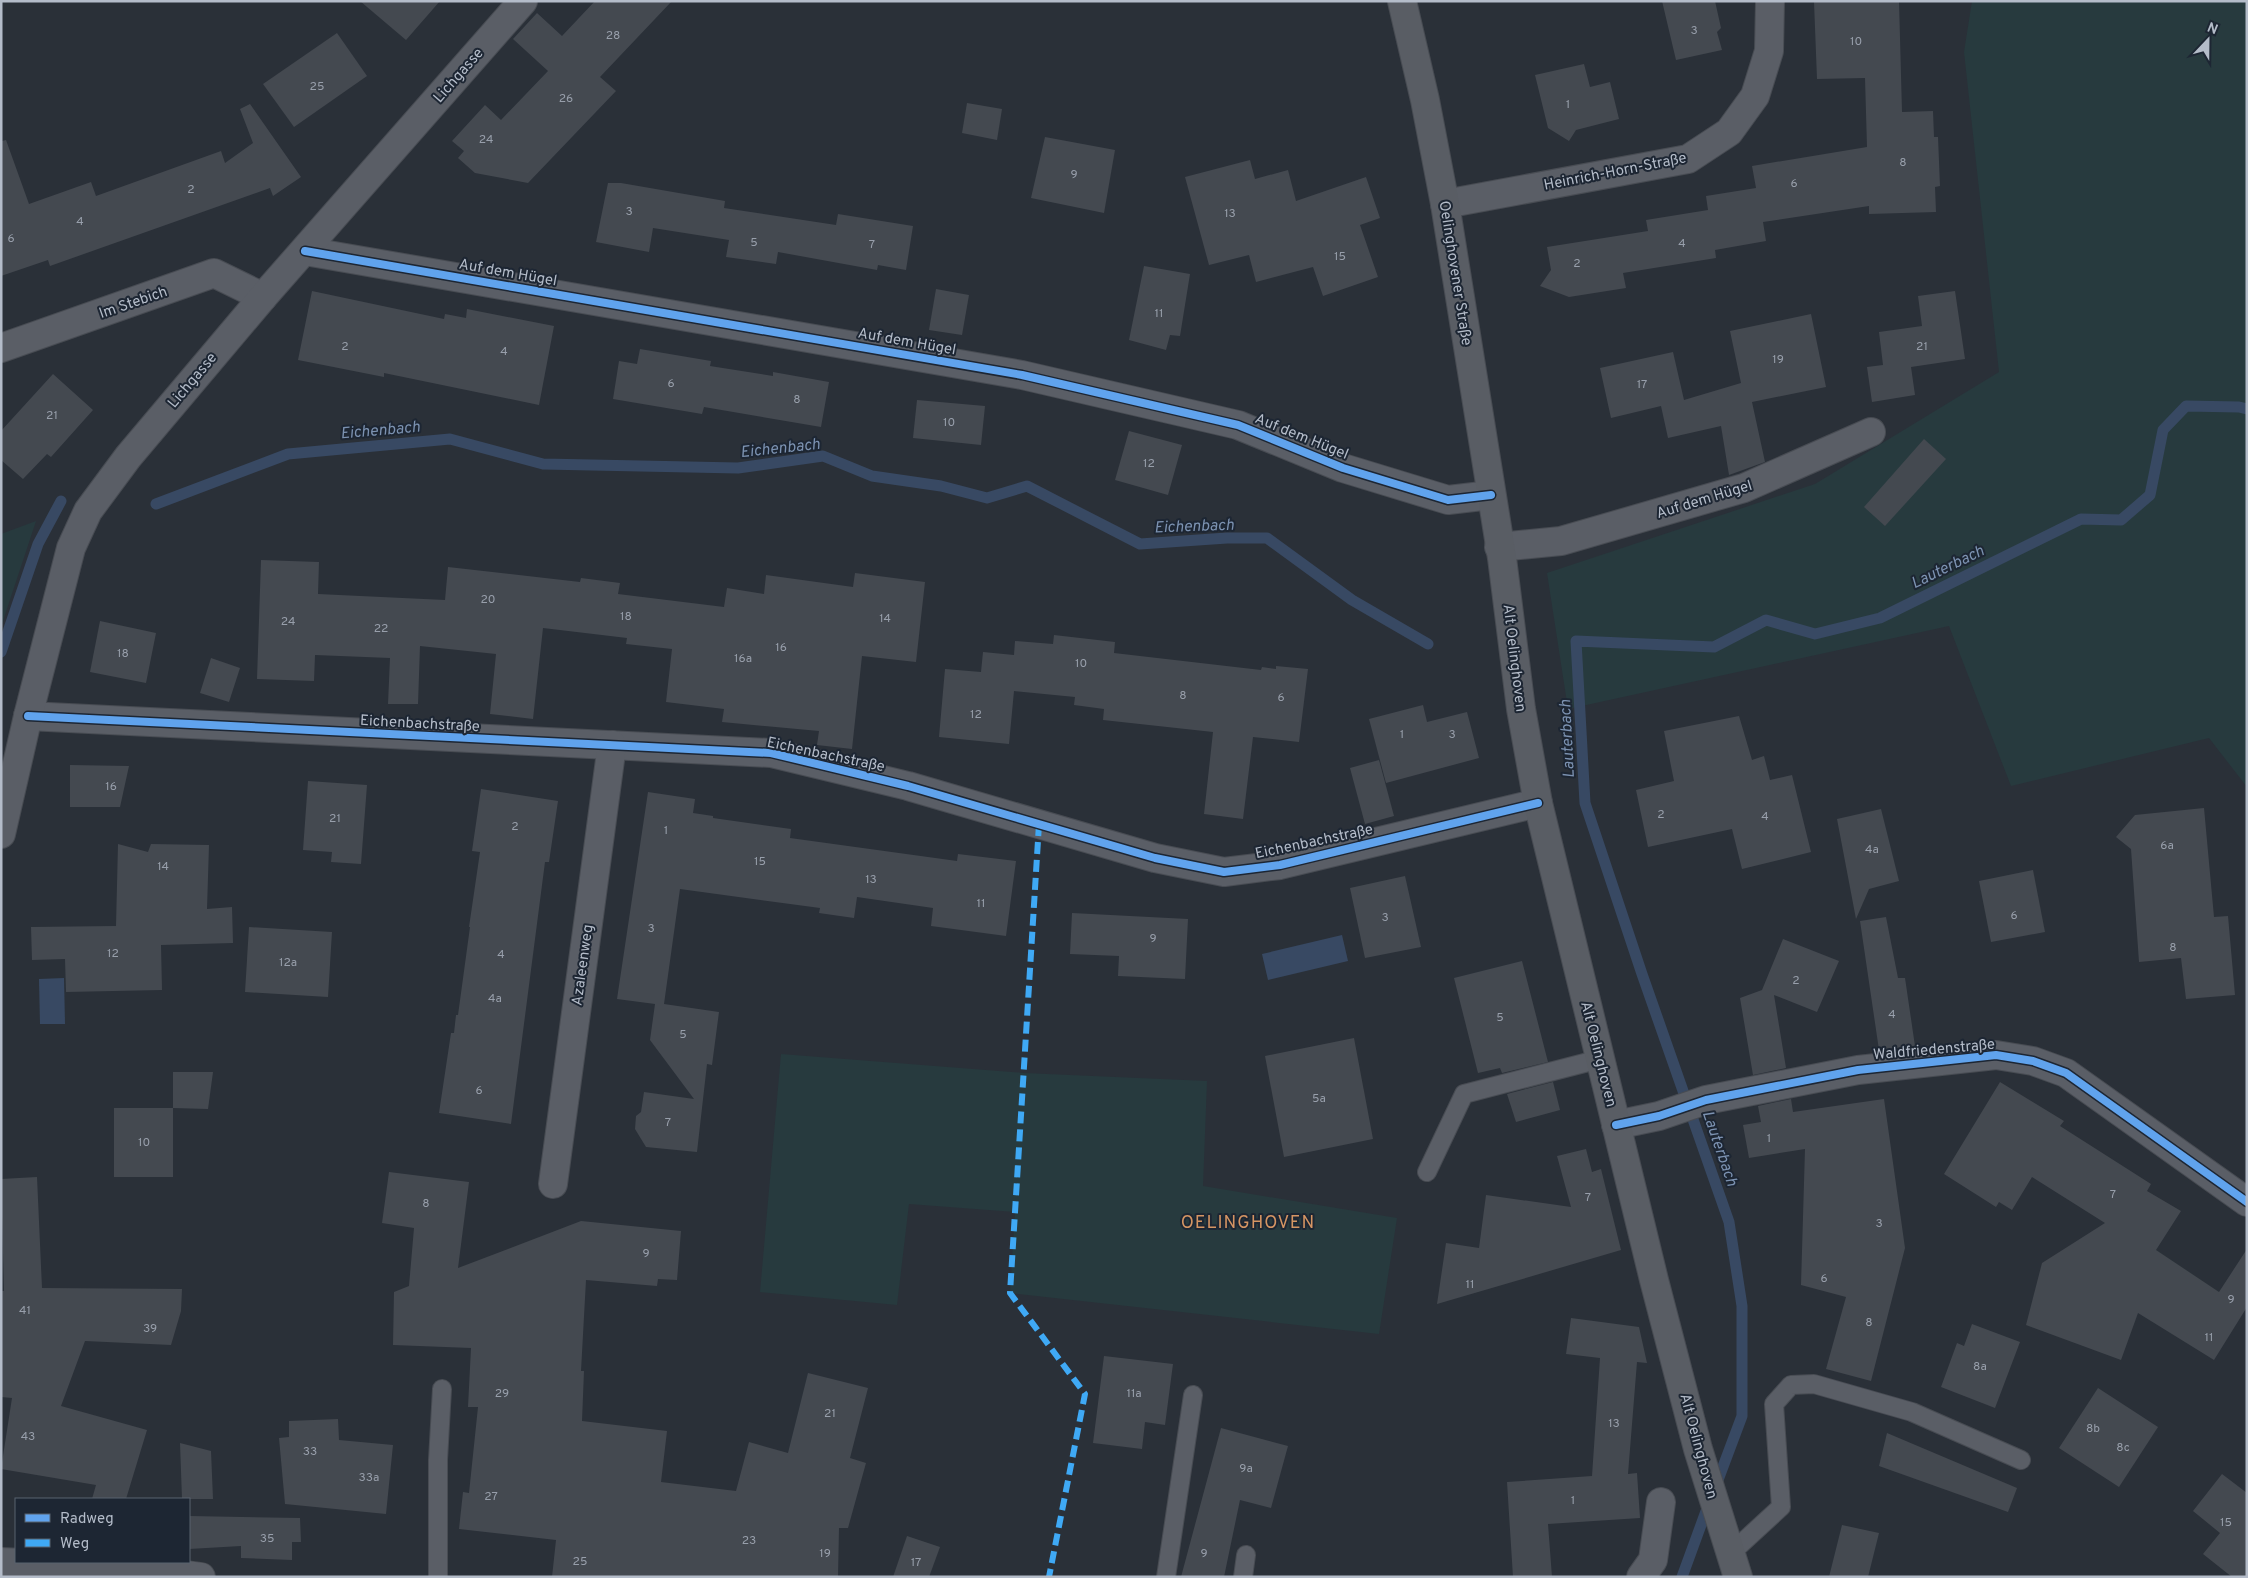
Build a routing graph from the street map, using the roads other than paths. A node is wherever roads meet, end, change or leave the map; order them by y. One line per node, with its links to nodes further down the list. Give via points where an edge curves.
1 (523, 1): 5 (street, Lichgasse)
2 (1402, 1): 4 (main road, Oelinghovener Straße)
3 (1770, 1): 4 (street, Heinrich-Horn-Straße, via 1769,51 1755,96 1729,132 1688,159)
4 (1445, 204): 9 (main road, Oelinghovener Straße)
5 (305, 250): 6 (street, Lichgasse); 9 (street, Auf dem Hügel, via 1022,375 1238,425 1343,468 1448,500)
6 (263, 297): 7 (street, Im Stebich, via 214,273); 11 (street, Lichgasse, via 128,457 88,511 70,548)
7 (1, 348)
8 (1871, 432): 10 (street, Auf dem Hügel, via 1744,488 1561,541)
9 (1491, 494): 10 (main road, Oelinghovener Straße)
10 (1499, 547): 13 (main road, Alt Oelinghoven, via 1521,709)
11 (28, 716): 12 (street, Eichenbachstraße); 14 (street, Lichgasse)
12 (612, 745): 13 (street, Eichenbachstraße, via 771,753 908,786 1155,858 1224,872 1280,865); 18 (street, Azaleenweg)
13 (1538, 803): 15 (main road, Alt Oelinghoven)
14 (1, 834)
15 (1600, 1058): 16 (main road, Alt Oelinghoven); 17 (lane, via 1464,1094)
16 (1616, 1124): 19 (street, Waldfriedenstraße, via 1659,1116 1706,1100 1858,1070 1996,1055 2033,1061 2066,1073); 28 (main road, Alt Oelinghoven, via 1698,1449)
17 (1427, 1172)
18 (552, 1184)
19 (2247, 1202)
20 (442, 1388): 30 (lane)
21 (1193, 1395): 31 (lane)
22 (2022, 1460): 28 (lane, Alt Oelinghoven, via 1912,1412 1814,1384 1790,1385 1774,1404 1781,1507)
23 (1661, 1502): 33 (street, via 1653,1560)
24 (1246, 1555): 32 (lane)
25 (1, 1562): 26 (street)
26 (15, 1563)
27 (23, 1563): 29 (street, via 132,1568)
28 (1734, 1565)
29 (201, 1577)
30 (438, 1577)
31 (1166, 1577)
32 (1243, 1577)
33 (1641, 1577)

